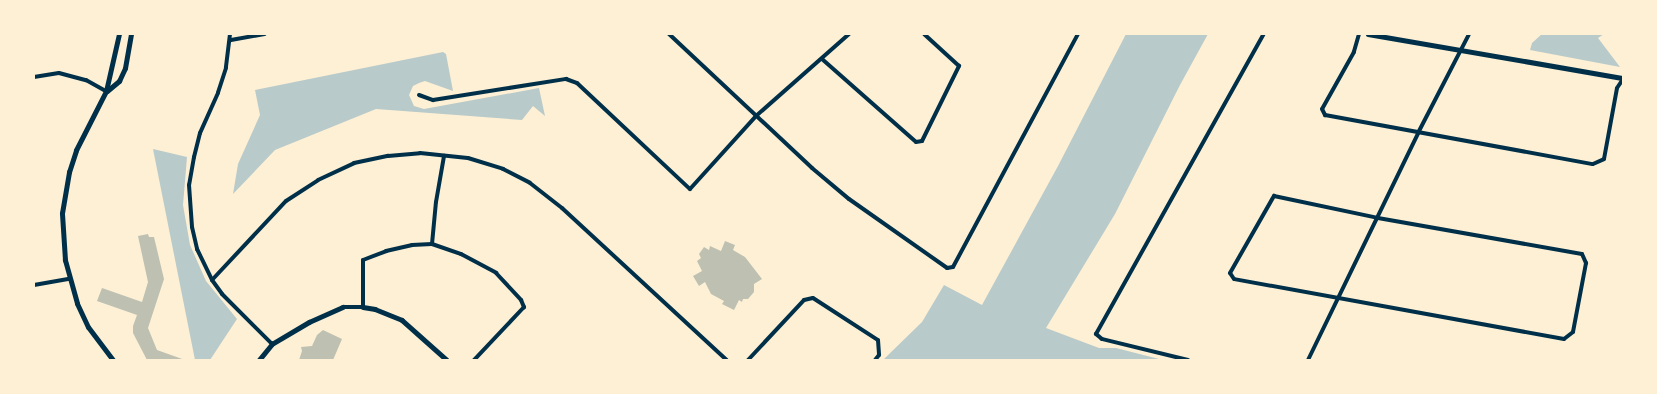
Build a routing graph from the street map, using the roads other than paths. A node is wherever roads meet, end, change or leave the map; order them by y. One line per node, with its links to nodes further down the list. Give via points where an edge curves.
1 (119, 34): 18 (main road)
2 (131, 34): 18 (main road, via 125,68 119,80)
3 (230, 34): 13 (street)
4 (264, 34): 13 (street)
5 (669, 34): 20 (street)
6 (849, 34): 15 (street)
7 (924, 34): 15 (street, via 959,66 922,141 916,142)
8 (1078, 34): 20 (street, via 953,267 947,268 856,205)
9 (1264, 34): 38 (street, via 1096,334 1102,339)
10 (1359, 34): 21 (street, via 1354,52 1322,109 1324,115)
11 (1368, 34): 14 (street)
12 (1469, 34): 14 (street)
13 (231, 40): 26 (street, via 218,93 200,134 189,185 197,248)
14 (1459, 50): 17 (street); 21 (street)
15 (822, 58): 20 (street)
16 (34, 76): 18 (street, via 59,73 86,80)
17 (1623, 78): 21 (street, via 1617,88 1604,159 1599,163)
18 (106, 91): 25 (main road, via 76,150 64,196 62,233)
19 (419, 95): 20 (street, via 433,100 566,79 577,83 690,189)
20 (756, 116)
21 (1418, 133): 23 (street)
22 (444, 156): 24 (street); 26 (street, via 420,153 388,156 354,163 318,180 286,201); 35 (street, via 468,158 503,169 530,183 562,208)
23 (1378, 218): 28 (street); 28 (street, via 1274,196 1230,273 1234,279); 28 (street, via 1582,254 1586,263 1573,332 1564,339)
24 (432, 244): 29 (street, via 386,251 363,260); 34 (street, via 461,254 496,273 522,300 524,307)
25 (69, 279): 27 (street); 31 (main road, via 81,315 94,337)
26 (212, 280): 30 (street)
27 (34, 285)
28 (1339, 298): 39 (street)
29 (363, 307): 30 (street, via 343,307); 33 (street, via 402,320)
30 (272, 344): 32 (street)
31 (114, 360)
32 (258, 360)
33 (447, 360)
34 (474, 360)
35 (727, 360)
36 (748, 360): 37 (street, via 804,300 813,298 878,340 879,356)
37 (875, 360)
38 (1188, 360)
39 (1308, 360)

